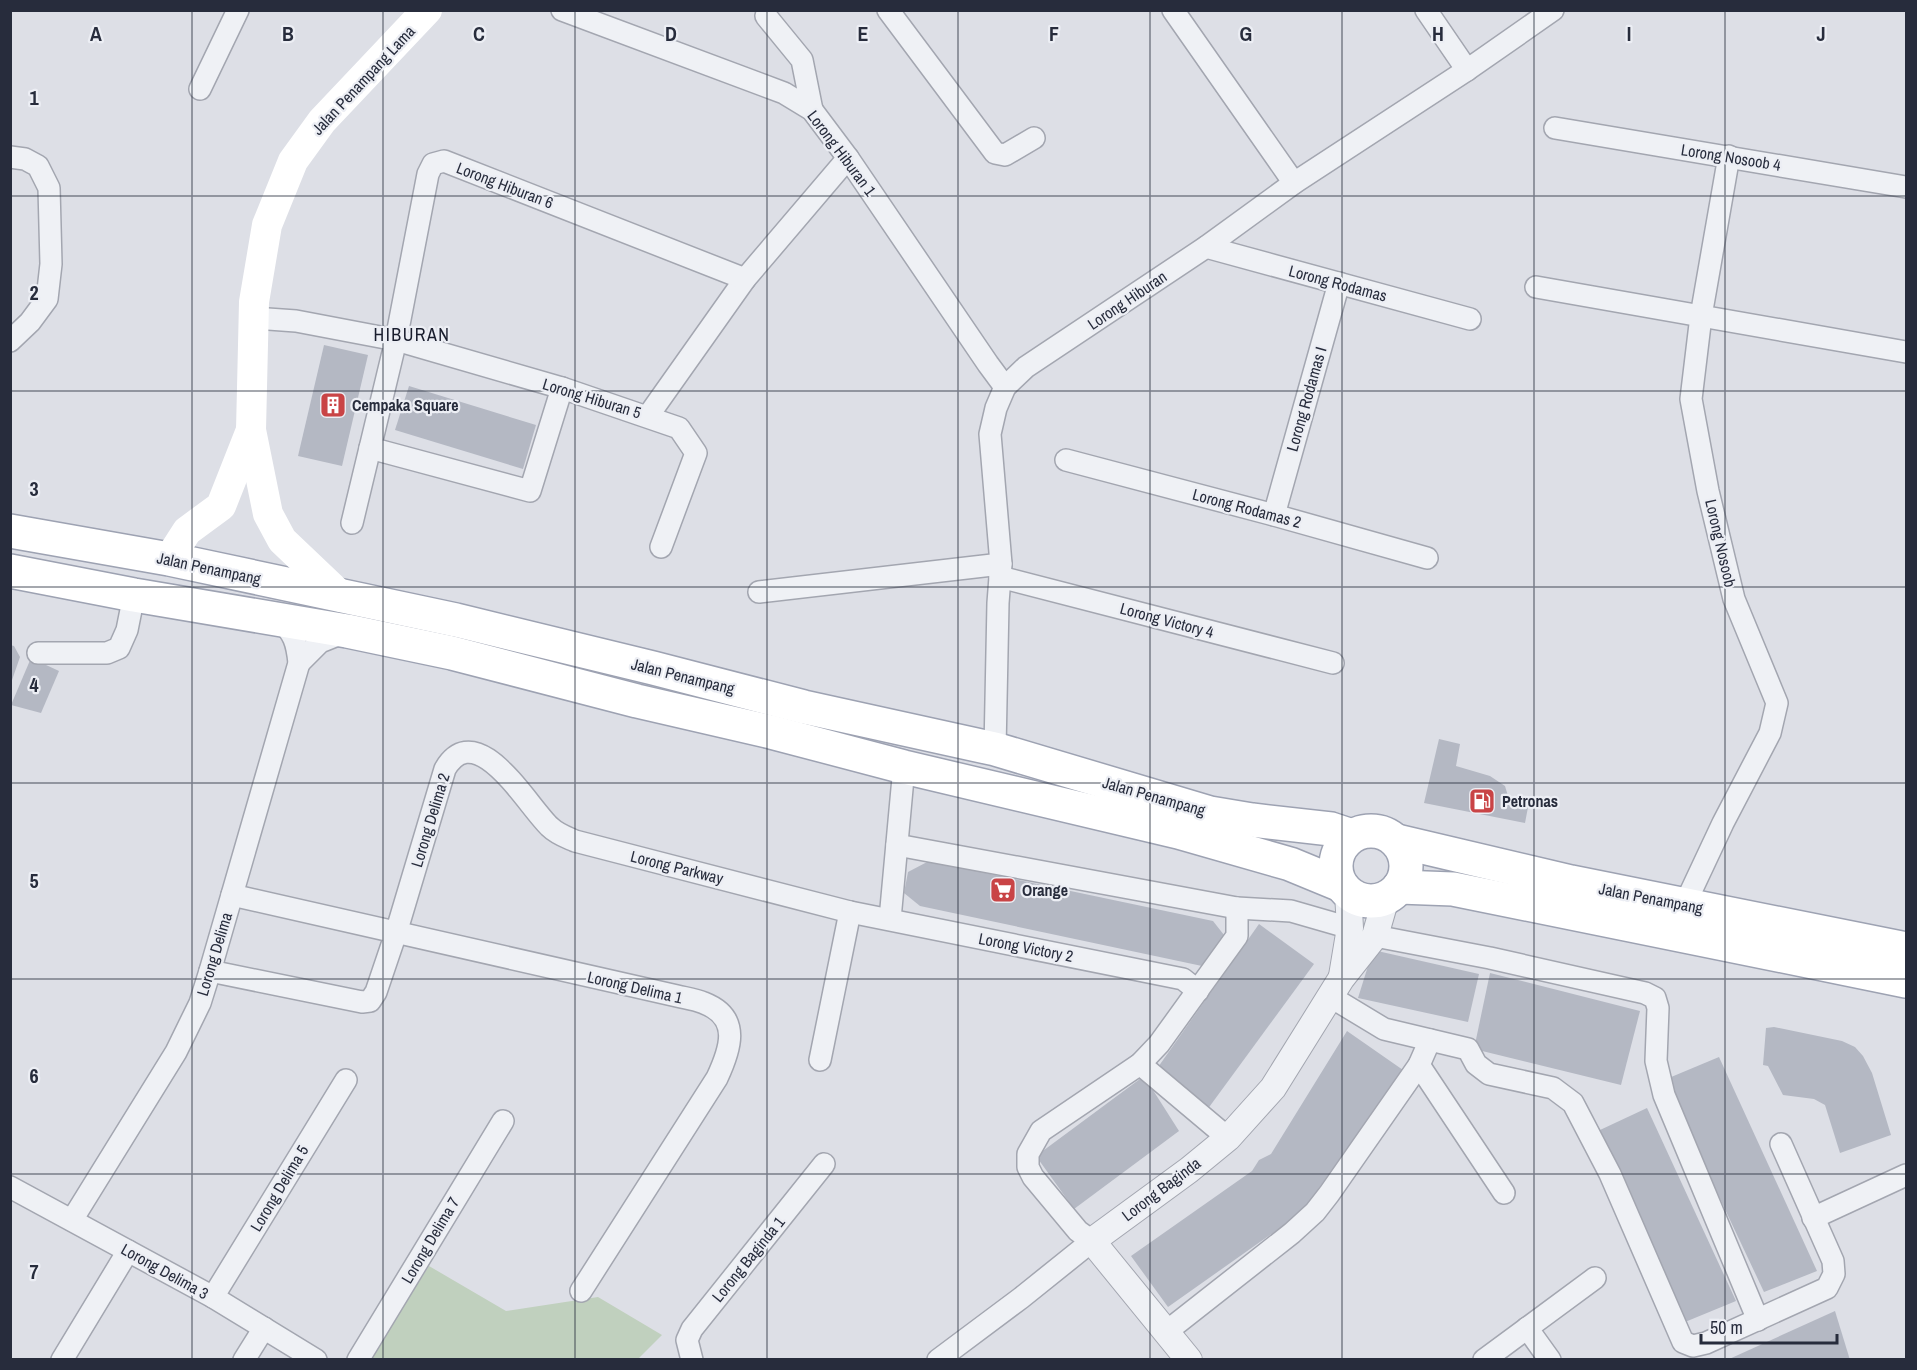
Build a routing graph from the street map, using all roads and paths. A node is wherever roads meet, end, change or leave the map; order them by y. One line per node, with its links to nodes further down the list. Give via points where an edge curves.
1 (238, 10): 10 (street)
2 (427, 10): 24 (main road, Jalan Penampang Lama, via 322,121 293,161 267,225)
3 (562, 10): 11 (street, Lorong Hiburan 1, via 784,93)
4 (888, 10): 13 (street, via 995,153 1005,155)
5 (1173, 10): 17 (street)
6 (1426, 10): 9 (street)
7 (1553, 10): 9 (street, Lorong Hiburan)
8 (766, 16): 11 (street, via 802,60)
9 (1467, 70): 17 (street, Lorong Hiburan)
10 (200, 89)
11 (812, 110): 16 (street, Lorong Hiburan 1)
12 (1555, 128): 14 (street, Lorong Nosoob 4)
13 (1034, 138)
14 (1729, 156): 18 (street, Lorong Nosoob 4); 23 (street, Lorong Nosoob)
15 (10, 157): 27 (street, via 38,166 49,188 51,264 47,299)
16 (848, 158): 20 (street, Lorong Hiburan 5); 29 (street, Lorong Hiburan 1)
17 (1294, 183): 19 (street, Lorong Hiburan)
18 (1906, 187)
19 (1206, 247): 21 (street, Lorong Rodamas); 29 (street, Lorong Hiburan, via 1026,367)
20 (746, 279): 26 (street, Lorong Hiburan 6, via 444,161 433,164 428,174); 31 (street, Lorong Hiburan 5)
21 (1339, 283): 25 (street, Lorong Rodamas); 37 (street, Lorong Rodamas I)
22 (1536, 287): 23 (street)
23 (1701, 316): 28 (street); 65 (street, Lorong Nosoob, via 1691,399 1708,491 1734,599 1777,703 1770,733)
24 (253, 318): 26 (street, Lorong Hiburan 5, via 296,321); 32 (main road, Jalan Penampang Lama)
25 (1470, 320)
26 (396, 340): 30 (street, Lorong Hiburan 5); 33 (street, Lorong Hiburan 6)
27 (10, 341)
28 (1906, 352)
29 (1005, 387): 43 (street, Lorong Hiburan, via 990,434)
30 (562, 388): 31 (street, Lorong Hiburan 5); 33 (street, via 530,491)
31 (648, 416): 40 (street, via 679,428 696,453)
32 (251, 430): 35 (main road, Jalan Penampang Lama); 36 (main road, Jalan Penampang Lama)
33 (370, 448): 38 (street, Lorong Hiburan 6)
34 (1066, 460): 37 (street, Lorong Rodamas 2)
35 (221, 506): 36 (main road, via 245,503); 42 (main road, via 187,531)
36 (268, 514): 47 (main road, Jalan Penampang Lama, via 282,540)
37 (1274, 515): 41 (street, Lorong Rodamas 2)
38 (352, 523)
39 (10, 531): 42 (main road, Jalan Penampang)
40 (661, 547)
41 (1427, 558)
42 (169, 559): 47 (main road, Jalan Penampang); 48 (main road, via 170,583)
43 (1001, 570): 45 (street); 53 (street, Lorong Victory 4); 56 (street, Lorong Hiburan)
44 (10, 571): 46 (main road, Jalan Penampang)
45 (759, 592)
46 (134, 595): 48 (main road, Jalan Penampang); 51 (street, via 119,648 107,653)
47 (342, 597): 54 (main road, Jalan Penampang, via 456,620)
48 (181, 603): 49 (main road, Jalan Penampang)
49 (279, 619): 50 (main road, Jalan Penampang); 52 (street, Lorong Delima, via 297,644)
50 (347, 631): 52 (street, Lorong Delima, via 320,642); 55 (main road, Jalan Penampang)
51 (38, 653)
52 (299, 663): 64 (street, Lorong Delima)
53 (1334, 663)
54 (760, 695): 55 (main road, via 760,716); 56 (main road, Jalan Penampang)
55 (771, 732): 57 (main road, Jalan Penampang)
56 (995, 749): 59 (main road, Jalan Penampang, via 1210,813 1331,829)
57 (904, 767): 61 (street); 62 (main road, Jalan Penampang, via 1225,844 1290,864)
58 (522, 793): 67 (street, Lorong Parkway, via 552,828 575,841); 70 (street, Lorong Delima 2, via 493,763 474,752 460,753 450,760)
59 (1352, 836): 60 (main road, via 1367,830 1383,832); 62 (main road, via 1336,858 1336,872)
60 (1397, 841): 63 (main road, via 1405,855 1406,872); 65 (main road, Jalan Penampang)
61 (897, 845): 66 (street); 68 (street)
62 (1345, 889): 63 (main road, via 1360,899 1373,901); 69 (street, Lorong Baginda)
63 (1393, 892): 71 (street, Lorong Baginda); 74 (main road, Jalan Penampang, via 1453,889)
64 (232, 895): 70 (street, Lorong Delima 1); 73 (street, Lorong Delima)
65 (1685, 904): 72 (main road, Jalan Penampang)
66 (1237, 908): 69 (street, via 1291,911); 76 (street, via 1237,936)
67 (850, 912): 68 (street, Lorong Victory 2); 78 (street)
68 (890, 920): 76 (street, Lorong Victory 2, via 1183,979)
69 (1350, 928): 75 (street, Lorong Baginda)
70 (396, 933): 73 (street, via 370,1001); 94 (street, Lorong Delima 1, via 705,1003 727,1020 727,1056 717,1078)
71 (1375, 936): 75 (street, Lorong Baginda); 96 (street, via 1490,958 1645,993 1655,999 1656,1061 1664,1095)
72 (1906, 949)
73 (210, 971): 90 (street, Lorong Delima, via 200,1003 176,1052)
74 (1906, 981)
75 (1336, 988): 77 (street, via 1384,1029); 83 (street, Lorong Baginda, via 1273,1088)
76 (1198, 991): 79 (street)
77 (1430, 1040): 80 (street); 96 (street, via 1468,1049 1476,1065 1489,1074 1553,1088 1573,1103 1610,1174 1683,1342 1693,1346 1706,1343)
78 (820, 1060)
79 (1140, 1064): 83 (street); 91 (street, via 1041,1131 1028,1154 1028,1167 1034,1178 1078,1231)
80 (1419, 1065): 88 (street); 99 (street, via 1315,1212)
81 (346, 1080): 95 (street, Lorong Delima 5)
82 (503, 1121): 103 (street, Lorong Delima 7)
83 (1228, 1138): 91 (street, Lorong Baginda)
84 (1781, 1144): 89 (street)
85 (824, 1164): 104 (street, Lorong Baginda 1, via 692,1329 687,1340)
86 (1906, 1175): 89 (street)
87 (10, 1187): 90 (street, Lorong Delima 3)
88 (1504, 1193)
89 (1813, 1218): 96 (street, via 1833,1261 1834,1274 1827,1288)
90 (72, 1220): 92 (street, Lorong Delima 3)
91 (1092, 1240): 99 (street); 105 (street, Lorong Baginda)
92 (128, 1251): 95 (street, Lorong Delima 3); 100 (street)
93 (1595, 1278): 98 (street)
94 (581, 1291)
95 (213, 1297): 97 (street, Lorong Delima 3)
96 (1758, 1320)
97 (264, 1328): 101 (street); 102 (street, Lorong Delima 3)
98 (1527, 1328): 107 (street); 108 (street)
99 (1166, 1332): 106 (street)
100 (62, 1359)
101 (244, 1359)
102 (316, 1359)
103 (358, 1359)
104 (692, 1359)
105 (938, 1359)
106 (1189, 1359)
107 (1484, 1359)
108 (1550, 1359)

